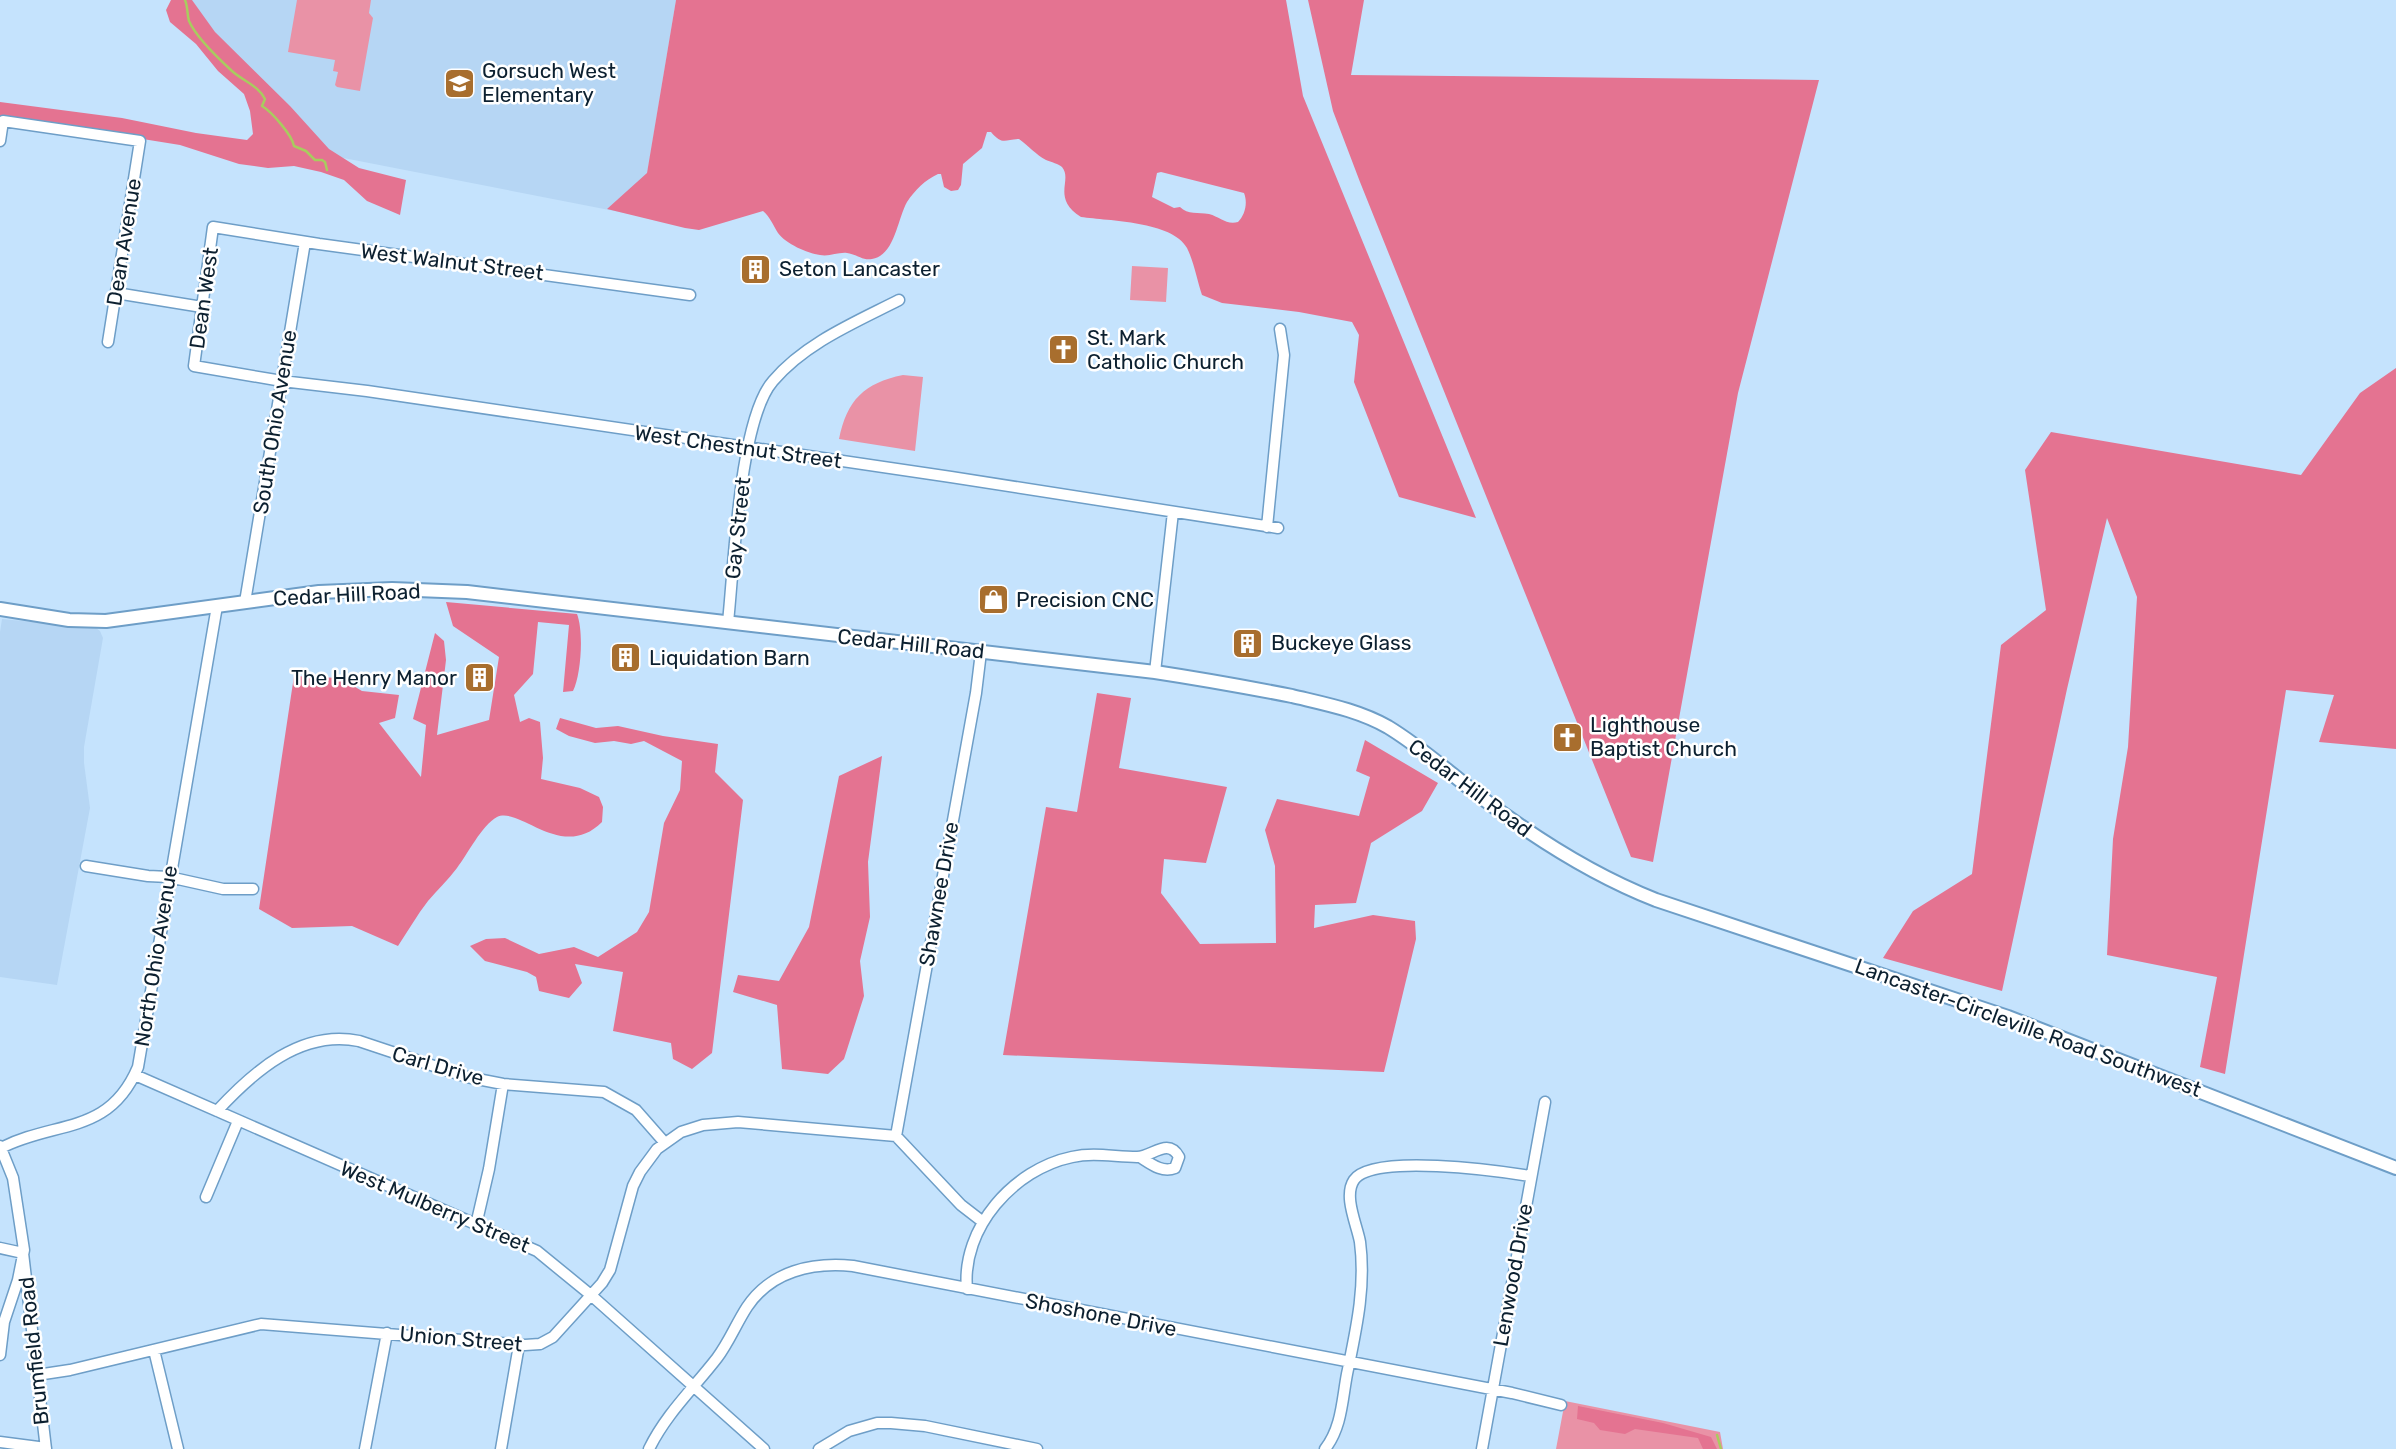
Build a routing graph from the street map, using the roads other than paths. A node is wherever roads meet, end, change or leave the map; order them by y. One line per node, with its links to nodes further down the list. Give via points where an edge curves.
1 (0, 141): 4 (street, Dean Avenue, via 3,121 140,141)
2 (213, 227): 3 (street, West Walnut Street); 7 (street, Dean West)
3 (304, 242): 5 (street, West Walnut Street); 11 (street, South Ohio Avenue)
4 (116, 293): 7 (street); 9 (street, Dean Avenue)
5 (690, 295)
6 (899, 300): 12 (street, Gay Street, via 821,343 781,372 757,408)
7 (202, 307): 10 (street, Dean West)
8 (1280, 329): 13 (street, West Chestnut Street, via 1284,355 1273,527)
9 (108, 342)
10 (197, 366): 11 (street, West Chestnut Street)
11 (282, 381): 12 (street, West Chestnut Street); 14 (street, South Ohio Avenue)
12 (747, 448): 13 (street, West Chestnut Street); 17 (street, Gay Street)
13 (1172, 512): 19 (street)
14 (245, 602): 15 (main road, Cedar Hill Road); 17 (main road, Cedar Hill Road, via 318,592 424,590)
15 (217, 606): 16 (main road, Cedar Hill Road, via 94,622); 21 (street, North Ohio Avenue)
16 (0, 609)
17 (729, 622): 18 (main road, Cedar Hill Road)
18 (981, 652): 19 (main road, Cedar Hill Road); 29 (street, Shawnee Drive)
19 (1155, 672): 23 (main road, Cedar Hill Road, via 1248,687 1369,718 1409,742 1532,835 1597,874)
20 (86, 866): 21 (street)
21 (169, 877): 22 (street, via 223,889); 24 (street, North Ohio Avenue)
22 (253, 889)
23 (1656, 900): 33 (main road, Lancaster-Circleville Road Southwest, via 2008,1017)
24 (135, 1075): 27 (street, West Mulberry Street); 31 (street, North Ohio Avenue, via 116,1100 91,1119)
25 (503, 1084): 27 (street, Carl Drive, via 467,1077 359,1041 330,1038 290,1050 243,1084); 30 (street, Carl Drive, via 604,1092 636,1110); 37 (street)
26 (1545, 1102): 34 (street, Lenwood Drive)
27 (217, 1111): 28 (street, West Mulberry Street)
28 (238, 1121): 35 (street); 37 (street, West Mulberry Street)
29 (896, 1136): 30 (street, Union Street, via 724,1122 681,1132); 36 (street)
30 (665, 1143): 41 (street, Union Street, via 640,1172 610,1270)
31 (0, 1147): 39 (street, Brumfield Road, via 16,1192)
32 (1140, 1157): 36 (street, via 1099,1154 1049,1164 1014,1186)
33 (2396, 1168)
34 (1530, 1176): 46 (street, via 1420,1166 1359,1174 1350,1188 1362,1283); 49 (street, Lenwood Drive)
35 (206, 1197)
36 (983, 1222): 40 (street, via 966,1268)
37 (476, 1225): 41 (street, West Mulberry Street, via 537,1251)
38 (0, 1248): 39 (street)
39 (23, 1253): 45 (street); 47 (street, Brumfield Road)
40 (967, 1289): 46 (street, Shoshone Drive); 48 (street, Shoshone Drive, via 838,1265 795,1270 775,1280 748,1305 726,1345)
41 (592, 1296): 43 (street, Union Street, via 547,1342); 48 (street, West Mulberry Street)
42 (387, 1333): 43 (street, Union Street); 44 (street, Union Street, via 261,1324); 54 (street)
43 (519, 1345): 55 (street)
44 (154, 1350): 47 (street, Union Street); 53 (street)
45 (0, 1355)
46 (1350, 1362): 49 (street, Shoshone Drive); 60 (street, via 1339,1420)
47 (37, 1375): 52 (street, Brumfield Road)
48 (694, 1386): 56 (street, Shoshone Drive, via 673,1408); 57 (street, West Mulberry Street)
49 (1493, 1390): 50 (street, Shoshone Drive); 61 (street, Lenwood Drive)
50 (1561, 1405)
51 (0, 1442): 52 (street)
52 (46, 1448)
53 (178, 1449)
54 (365, 1449)
55 (501, 1449)
56 (649, 1449)
57 (764, 1449)
58 (819, 1449): 59 (street, via 849,1431 891,1423)
59 (1037, 1449)
60 (1325, 1449)
61 (1482, 1449)

